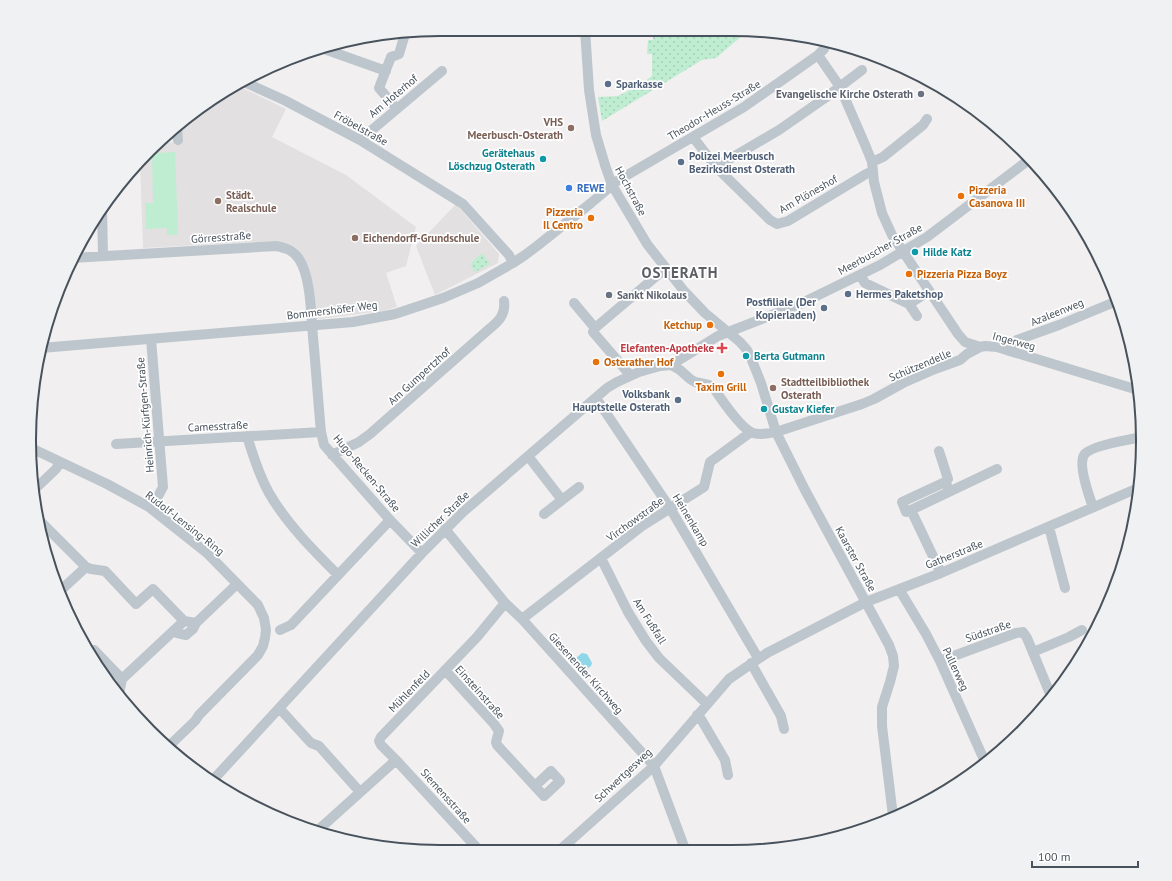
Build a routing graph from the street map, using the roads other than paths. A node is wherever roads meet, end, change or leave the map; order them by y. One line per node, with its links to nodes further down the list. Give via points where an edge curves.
1 (585, 36): 19 (street, Hochstraße, via 589,90 596,135)
2 (404, 38): 5 (street, via 399,54 391,57)
3 (331, 51): 5 (street)
4 (821, 52): 9 (street, Ingerweg); 13 (street, Theodor-Heuss-Straße, via 754,101)
5 (386, 70): 10 (street, via 379,88)
6 (862, 70): 9 (street)
7 (442, 71): 10 (street, Am Hoterhof)
8 (249, 84): 15 (street, Fröbelstraße)
9 (840, 87): 17 (street, Ingerweg); 18 (street, via 779,130)
10 (396, 109): 15 (street, Am Hoterhof)
11 (926, 119): 17 (street, via 923,125)
12 (177, 133): 14 (street)
13 (693, 137): 18 (street, Am Plöneshof); 19 (street, Theodor-Heuss-Straße)
14 (178, 140)
15 (360, 140): 24 (street, Fröbelstraße, via 463,204 509,255)
16 (1026, 162): 21 (street, Meerbuscher Straße, via 946,224)
17 (872, 166): 18 (street, Am Plöneshof, via 866,174 788,221 777,224); 21 (street, Ingerweg, via 876,192 887,226)
18 (716, 167)
19 (612, 185): 24 (street, Bommershöfer Weg); 25 (street, Hochstraße, via 647,244)
20 (102, 219): 22 (street)
21 (903, 252): 26 (street, Meerbuscher Straße); 27 (street, Ingerweg)
22 (103, 256): 23 (street, Görresstraße); 33 (street, Görresstraße, via 285,247 294,252 303,266)
23 (80, 257)
24 (513, 263): 33 (street, Bommershöfer Weg, via 462,290 406,311 363,320)
25 (666, 268): 34 (street); 35 (street, Hochstraße, via 684,291)
26 (860, 275): 31 (street, via 865,283); 35 (street, Meerbuscher Straße, via 800,304)
27 (929, 291): 31 (street); 38 (street, Ingerweg, via 965,342)
28 (504, 301): 53 (street, Am Gumpertzhof, via 503,316 500,320 375,430 359,442)
29 (1112, 302): 39 (street, Azaleenweg, via 1017,340)
30 (574, 304): 34 (street)
31 (909, 304): 32 (street)
32 (917, 316)
33 (312, 326): 36 (street, Bommershöfer Weg); 44 (street, Hugo-Recken-Straße)
34 (595, 328): 41 (street, via 593,332)
35 (727, 332): 40 (street, Willicher Straße); 46 (street, Kaarster Straße, via 747,350 751,358)
36 (151, 339): 37 (street, Bommershöfer Weg); 49 (street, Heinrich-Kürfgen-Straße)
37 (47, 347)
38 (980, 347): 39 (street, Ingerweg, via 991,346); 46 (street, Schützendelle, via 960,360 903,383 862,404)
39 (1009, 351): 42 (street, Ingerweg)
40 (671, 365): 41 (street, Willicher Straße); 45 (street, via 690,379 713,387 733,414)
41 (630, 375): 43 (street, Willicher Straße)
42 (1133, 388)
43 (596, 398): 54 (street, Willicher Straße); 65 (street, Heinenkamp)
44 (321, 432): 47 (street, Camesstraße); 53 (street, Hugo-Recken-Straße, via 324,445)
45 (751, 432): 46 (street, Schützendelle); 65 (street, Virchowstraße, via 710,462 704,487)
46 (776, 432): 81 (street, Kaarster Straße)
47 (247, 436): 49 (street, Camesstraße); 76 (street, via 270,494 292,526)
48 (1136, 439): 64 (street, via 1088,451 1083,456 1082,464)
49 (160, 441): 50 (street, Camesstraße); 63 (street, Heinrich-Kürfgen-Straße, via 163,487 155,502)
50 (116, 444)
51 (36, 451): 55 (street, Rudolf-Lensing-Ring)
52 (939, 451): 57 (street, via 948,479)
53 (332, 455): 68 (street, Hugo-Recken-Straße)
54 (528, 456): 62 (street); 71 (street, Willicher Straße)
55 (60, 462): 58 (street); 63 (street, Rudolf-Lensing-Ring)
56 (997, 469): 61 (street)
57 (946, 482): 61 (street); 66 (street, via 902,502 906,512)
58 (38, 486)
59 (579, 486): 62 (street)
60 (1133, 490): 64 (street, Gatherstraße)
61 (950, 491): 66 (street)
62 (562, 500): 67 (street)
63 (149, 507): 77 (street, Rudolf-Lensing-Ring, via 207,553)
64 (1092, 507): 70 (street, Gatherstraße)
65 (670, 508): 73 (street, Virchowstraße); 91 (street, Heinenkamp)
66 (911, 510): 75 (street)
67 (544, 514)
68 (390, 520): 72 (street, Hugo-Recken-Straße); 76 (street)
69 (46, 527): 74 (street)
70 (1049, 527): 75 (street, Gatherstraße); 79 (street)
71 (445, 529): 72 (street, Willicher Straße); 82 (street, Giesenender Kirchweg)
72 (422, 553): 98 (street, Willicher Straße)
73 (601, 558): 83 (street, Virchowstraße); 97 (street, Am Fußfall, via 628,612 646,641 659,658)
74 (86, 567): 78 (street); 84 (street, via 104,571 136,604 153,589)
75 (941, 573): 80 (street, Gatherstraße)
76 (338, 575): 87 (street, via 291,625)
77 (237, 584): 85 (street); 101 (street, Rudolf-Lensing-Ring, via 258,605 264,618 266,630 263,646 254,659)
78 (64, 587)
79 (1065, 588)
80 (900, 589): 81 (street, Gatherstraße); 92 (street, Pullerweg)
81 (866, 602): 91 (street, Schwertgesweg); 109 (street, Kaarster Straße, via 893,656 894,666 882,707)
82 (506, 603): 83 (street, Giesenender Kirchweg); 93 (street, Mühlenfeld)
83 (522, 620): 104 (street, Giesenender Kirchweg)
84 (184, 621): 85 (street); 86 (street)
85 (196, 623): 86 (street, via 186,635)
86 (174, 630): 94 (street)
87 (280, 630)
88 (1082, 630): 90 (street)
89 (95, 651): 94 (street)
90 (1033, 652): 92 (street, Südstraße, via 1023,632); 96 (street, Südstraße)
91 (755, 661): 97 (street, Schwertgesweg, via 729,679); 100 (street, via 781,716)
92 (940, 661): 102 (street, Pullerweg)
93 (445, 670): 103 (street, Mühlenfeld, via 381,737 381,745); 107 (street, Einsteinstraße, via 494,724 498,731 497,745)
94 (122, 679): 95 (street)
95 (120, 687)
96 (1049, 691)
97 (707, 704): 99 (street, Schwertgesweg)
98 (280, 709): 106 (street, Willicher Straße); 108 (street, via 311,743 320,746)
99 (697, 715): 104 (street, Schwertgesweg); 105 (street, via 725,760)
100 (784, 729)
101 (172, 743)
102 (983, 757)
103 (396, 760): 108 (street); 111 (street, Siemensstraße)
104 (654, 766): 112 (street, Schwertgesweg); 113 (street, Giesenender Kirchweg)
105 (728, 775)
106 (216, 777)
107 (535, 786)
108 (360, 792): 110 (street)
109 (892, 811)
110 (321, 827)
111 (475, 845)
112 (565, 845)
113 (684, 845)

